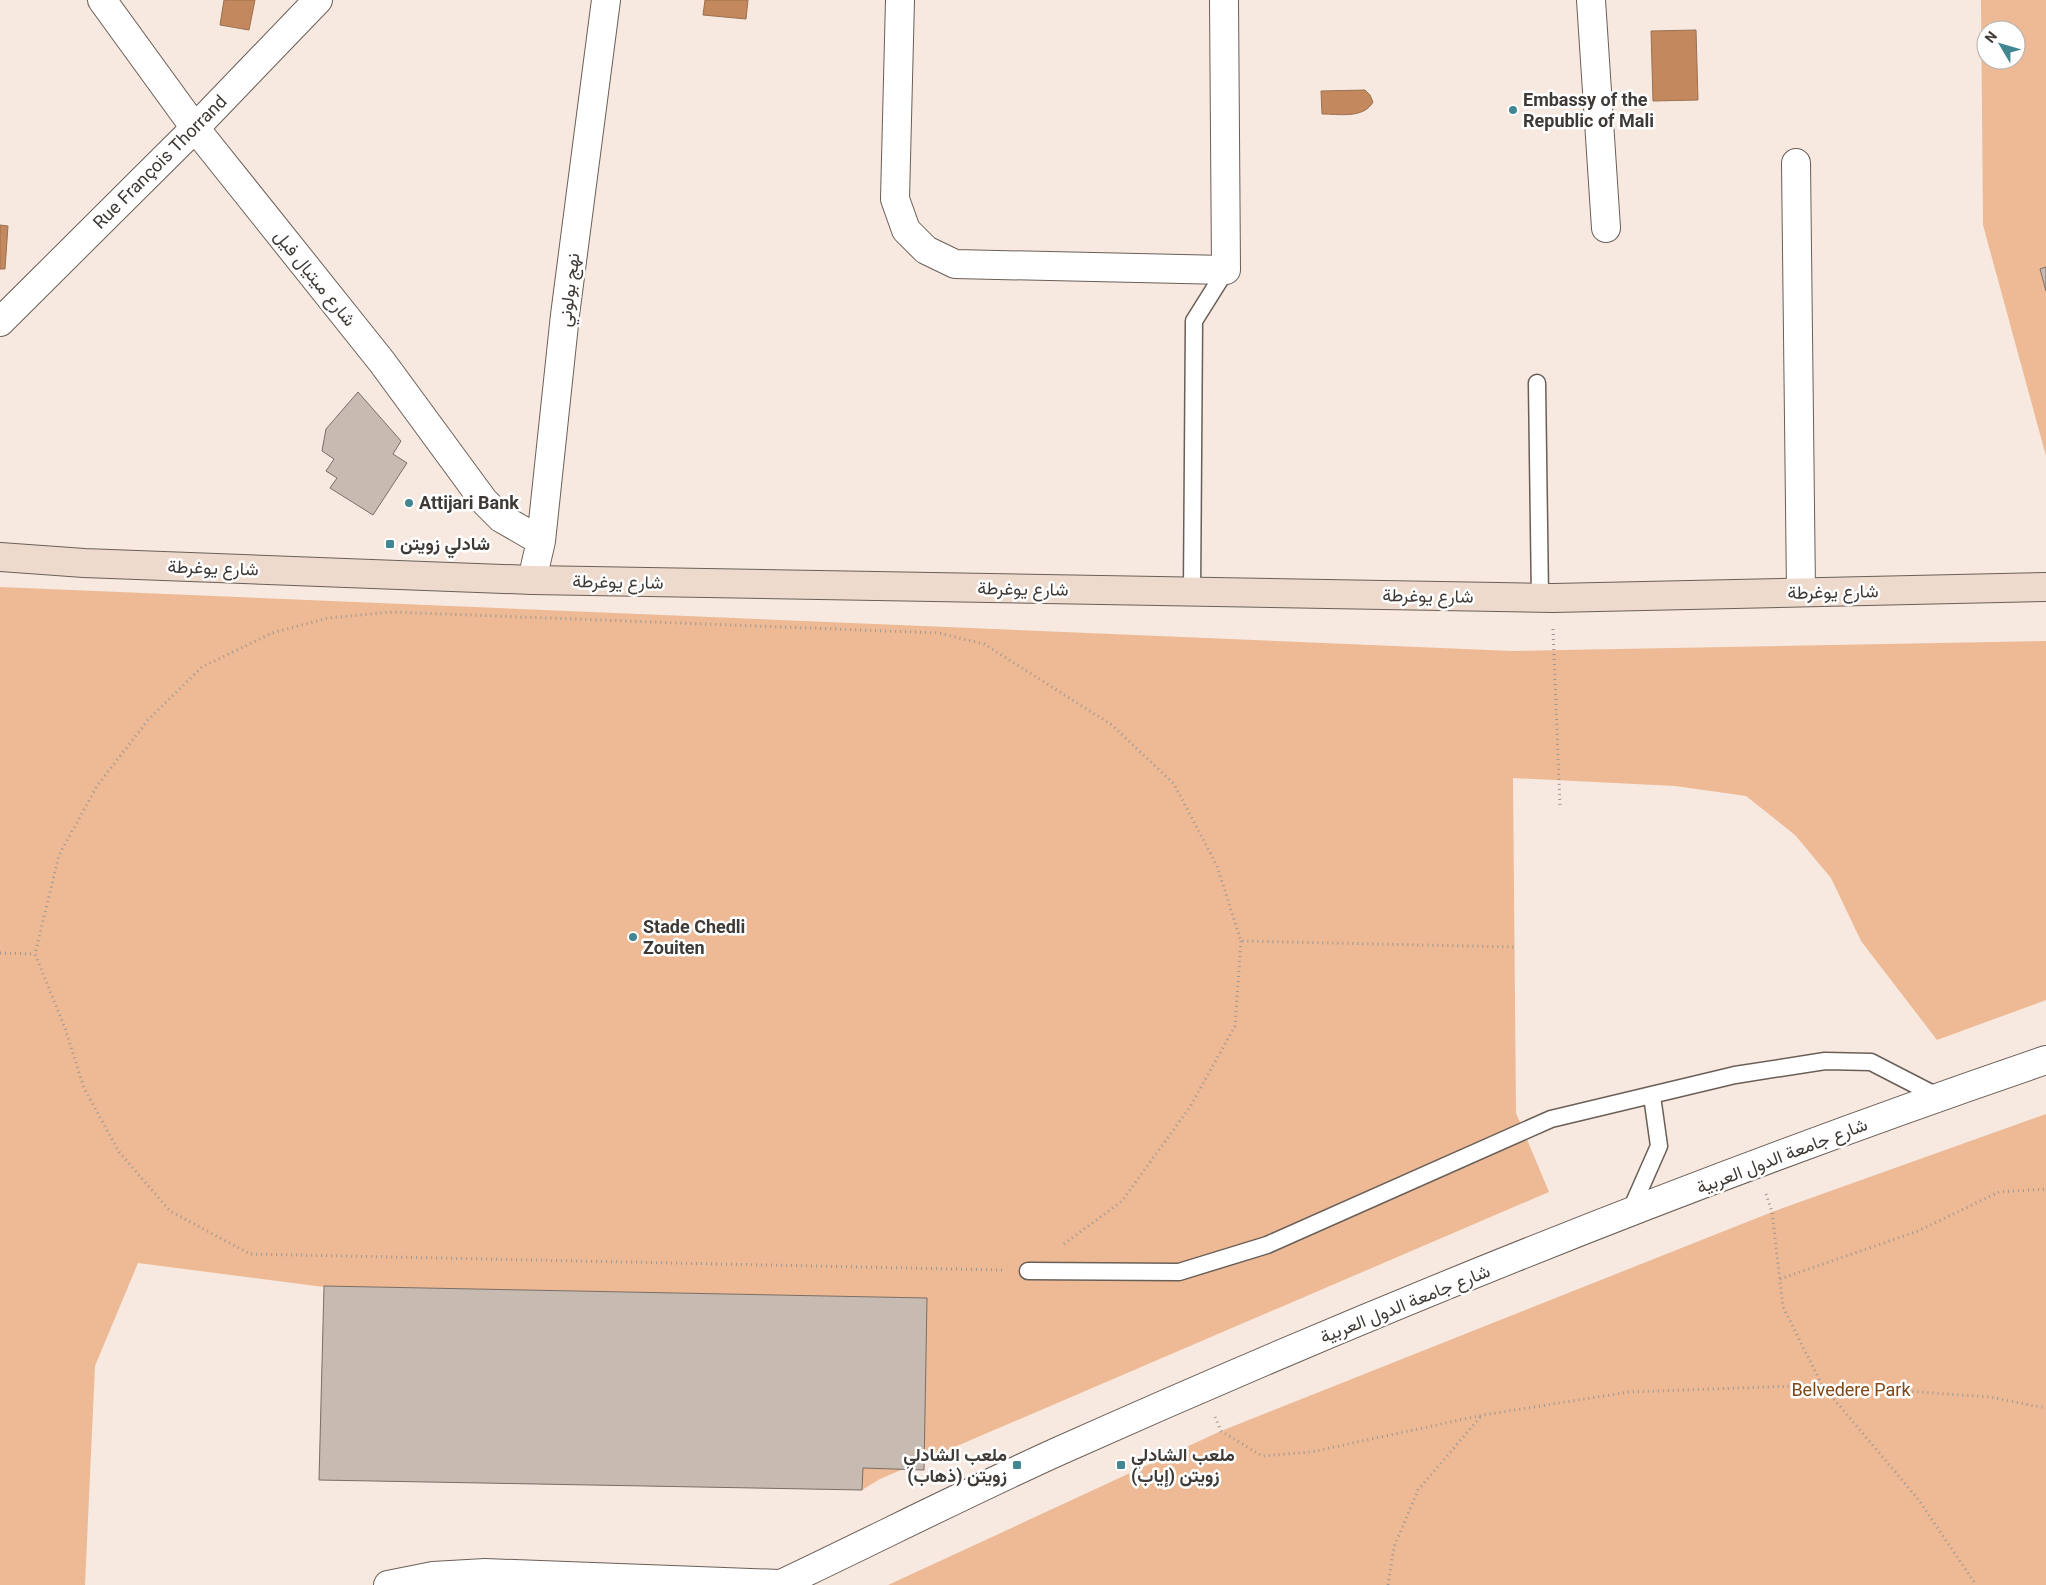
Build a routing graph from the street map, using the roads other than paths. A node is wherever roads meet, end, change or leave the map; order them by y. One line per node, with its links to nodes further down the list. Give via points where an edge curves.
1 (102, 0): 7 (street, شارع ميتيال فيل)
2 (318, 0): 7 (street, Rue François Thorrand)
3 (606, 0): 13 (street, نهج بولوني)
4 (900, 0): 10 (street, via 895,199 906,230 926,250 955,264)
5 (1224, 0): 10 (street)
6 (1591, 0): 9 (street)
7 (195, 128): 11 (street, Rue François Thorrand); 13 (street, شارع ميتيال فيل, via 382,362 484,501 501,518)
8 (1796, 163): 18 (street)
9 (1606, 228)
10 (1226, 270): 17 (lane, via 1194,321)
11 (0, 322)
12 (1537, 383): 19 (lane)
13 (541, 541): 15 (street, نهج بولوني)
14 (0, 557): 15 (main road, شارع يوغرطة)
15 (532, 580): 17 (main road, شارع يوغرطة)
16 (2046, 587): 18 (main road, شارع يوغرطة)
17 (1192, 592): 19 (main road, شارع يوغرطة)
18 (1802, 592): 19 (main road, شارع يوغرطة)
19 (1546, 598)
20 (2046, 1060): 22 (street, شارع جامعة الدول العربية)
21 (1652, 1096): 22 (lane, via 1735,1075 1825,1061 1871,1062); 23 (lane, via 1659,1146); 24 (lane, via 1551,1119 1267,1245 1178,1272)
22 (1939, 1097): 23 (street, شارع جامعة الدول العربية)
23 (1629, 1214): 26 (street, شارع جامعة الدول العربية, via 1410,1301 1056,1452)
24 (1028, 1271)
25 (388, 1585): 26 (street, via 432,1576 486,1573)
26 (779, 1585)

